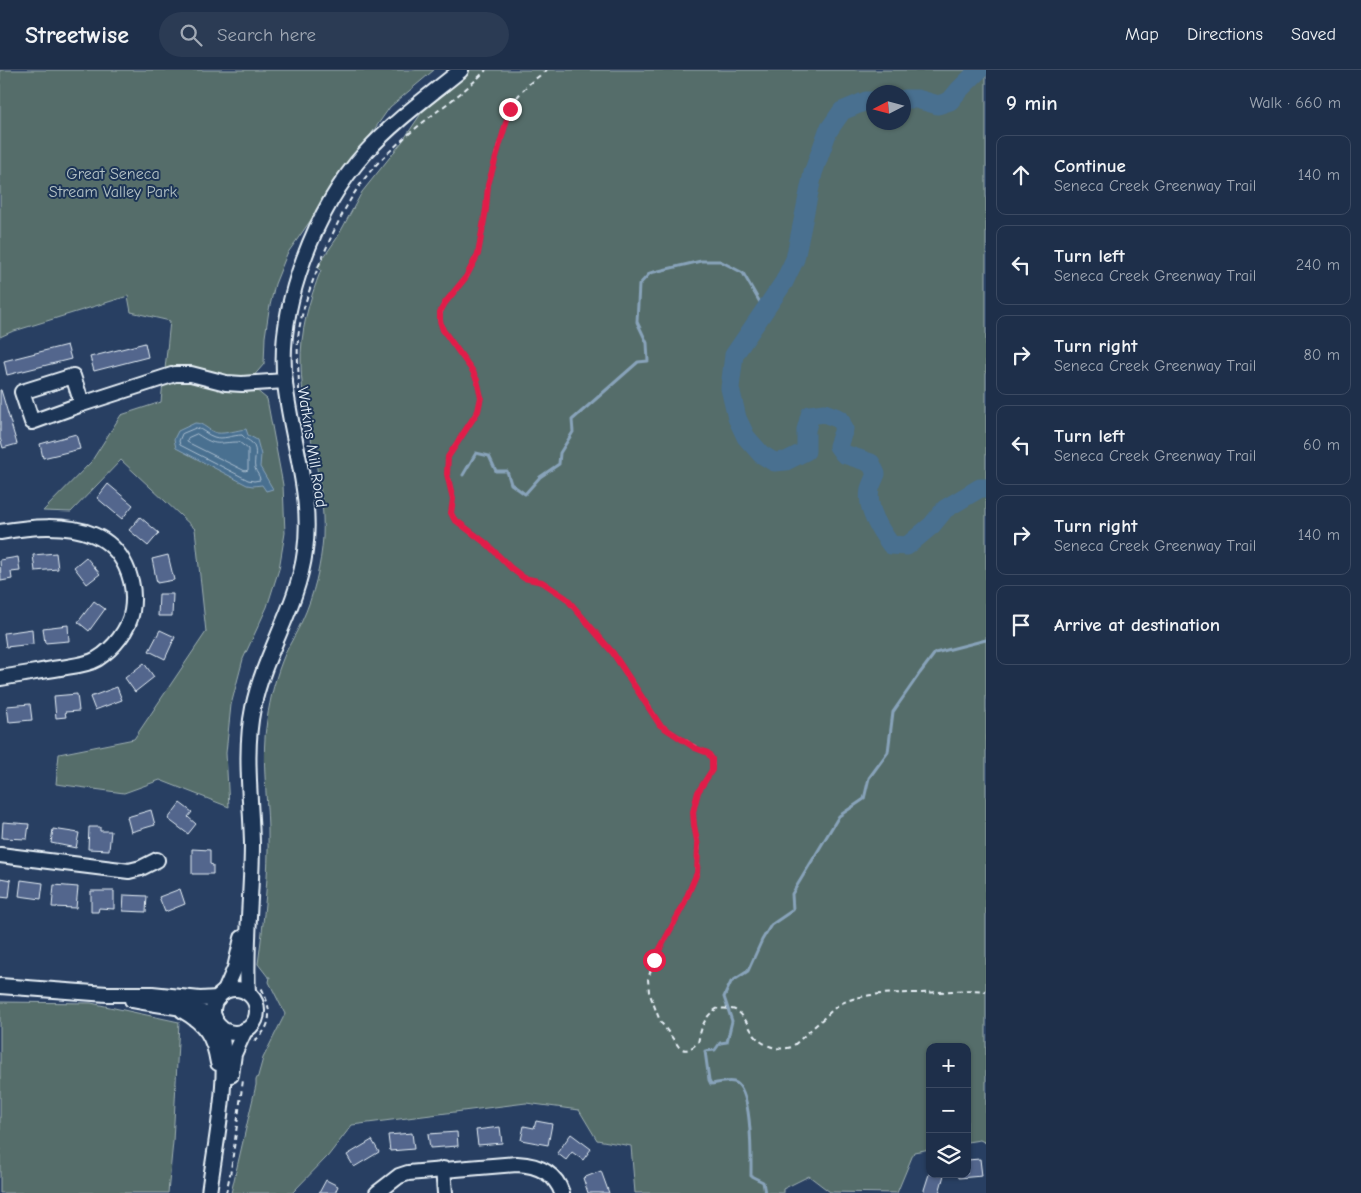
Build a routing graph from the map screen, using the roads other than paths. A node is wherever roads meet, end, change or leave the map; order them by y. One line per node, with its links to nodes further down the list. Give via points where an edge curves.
1 (461, 70): 2 (street, Watkins Mill Road, via 367,150 326,210 293,291 284,332)
2 (285, 381): 3 (street, via 226,383 191,374 175,374); 8 (street, Watkins Mill Road, via 305,495 307,537 296,592 264,666 252,710 249,737 252,842)
3 (82, 404)
4 (0, 532): 5 (street, via 31,526 75,529 94,535 119,555 133,588 132,612 123,634 107,652 79,665)
5 (0, 678)
6 (0, 855): 7 (street, via 129,871)
7 (158, 860)
8 (248, 913): 10 (street, Watkins Mill Road); 12 (street, Watkins Mill Road, via 235,968)
9 (0, 986): 11 (street)
10 (248, 993): 12 (street, via 237,989); 15 (street, via 253,998 256,1012 255,1019)
11 (107, 994): 12 (street, via 200,999); 13 (street)
12 (221, 995): 14 (street, via 214,1004)
13 (179, 1009): 14 (street, via 204,1012); 16 (street, via 196,1018 207,1029 216,1048)
14 (218, 1023): 15 (street, via 232,1032); 16 (street, via 224,1044)
15 (245, 1030): 16 (street, via 234,1054 230,1079)
16 (222, 1098): 18 (street)
17 (443, 1170): 19 (street, via 399,1176); 20 (street); 21 (street, via 529,1165 548,1173)
18 (209, 1193)
19 (377, 1193)
20 (445, 1193)
21 (562, 1193)

